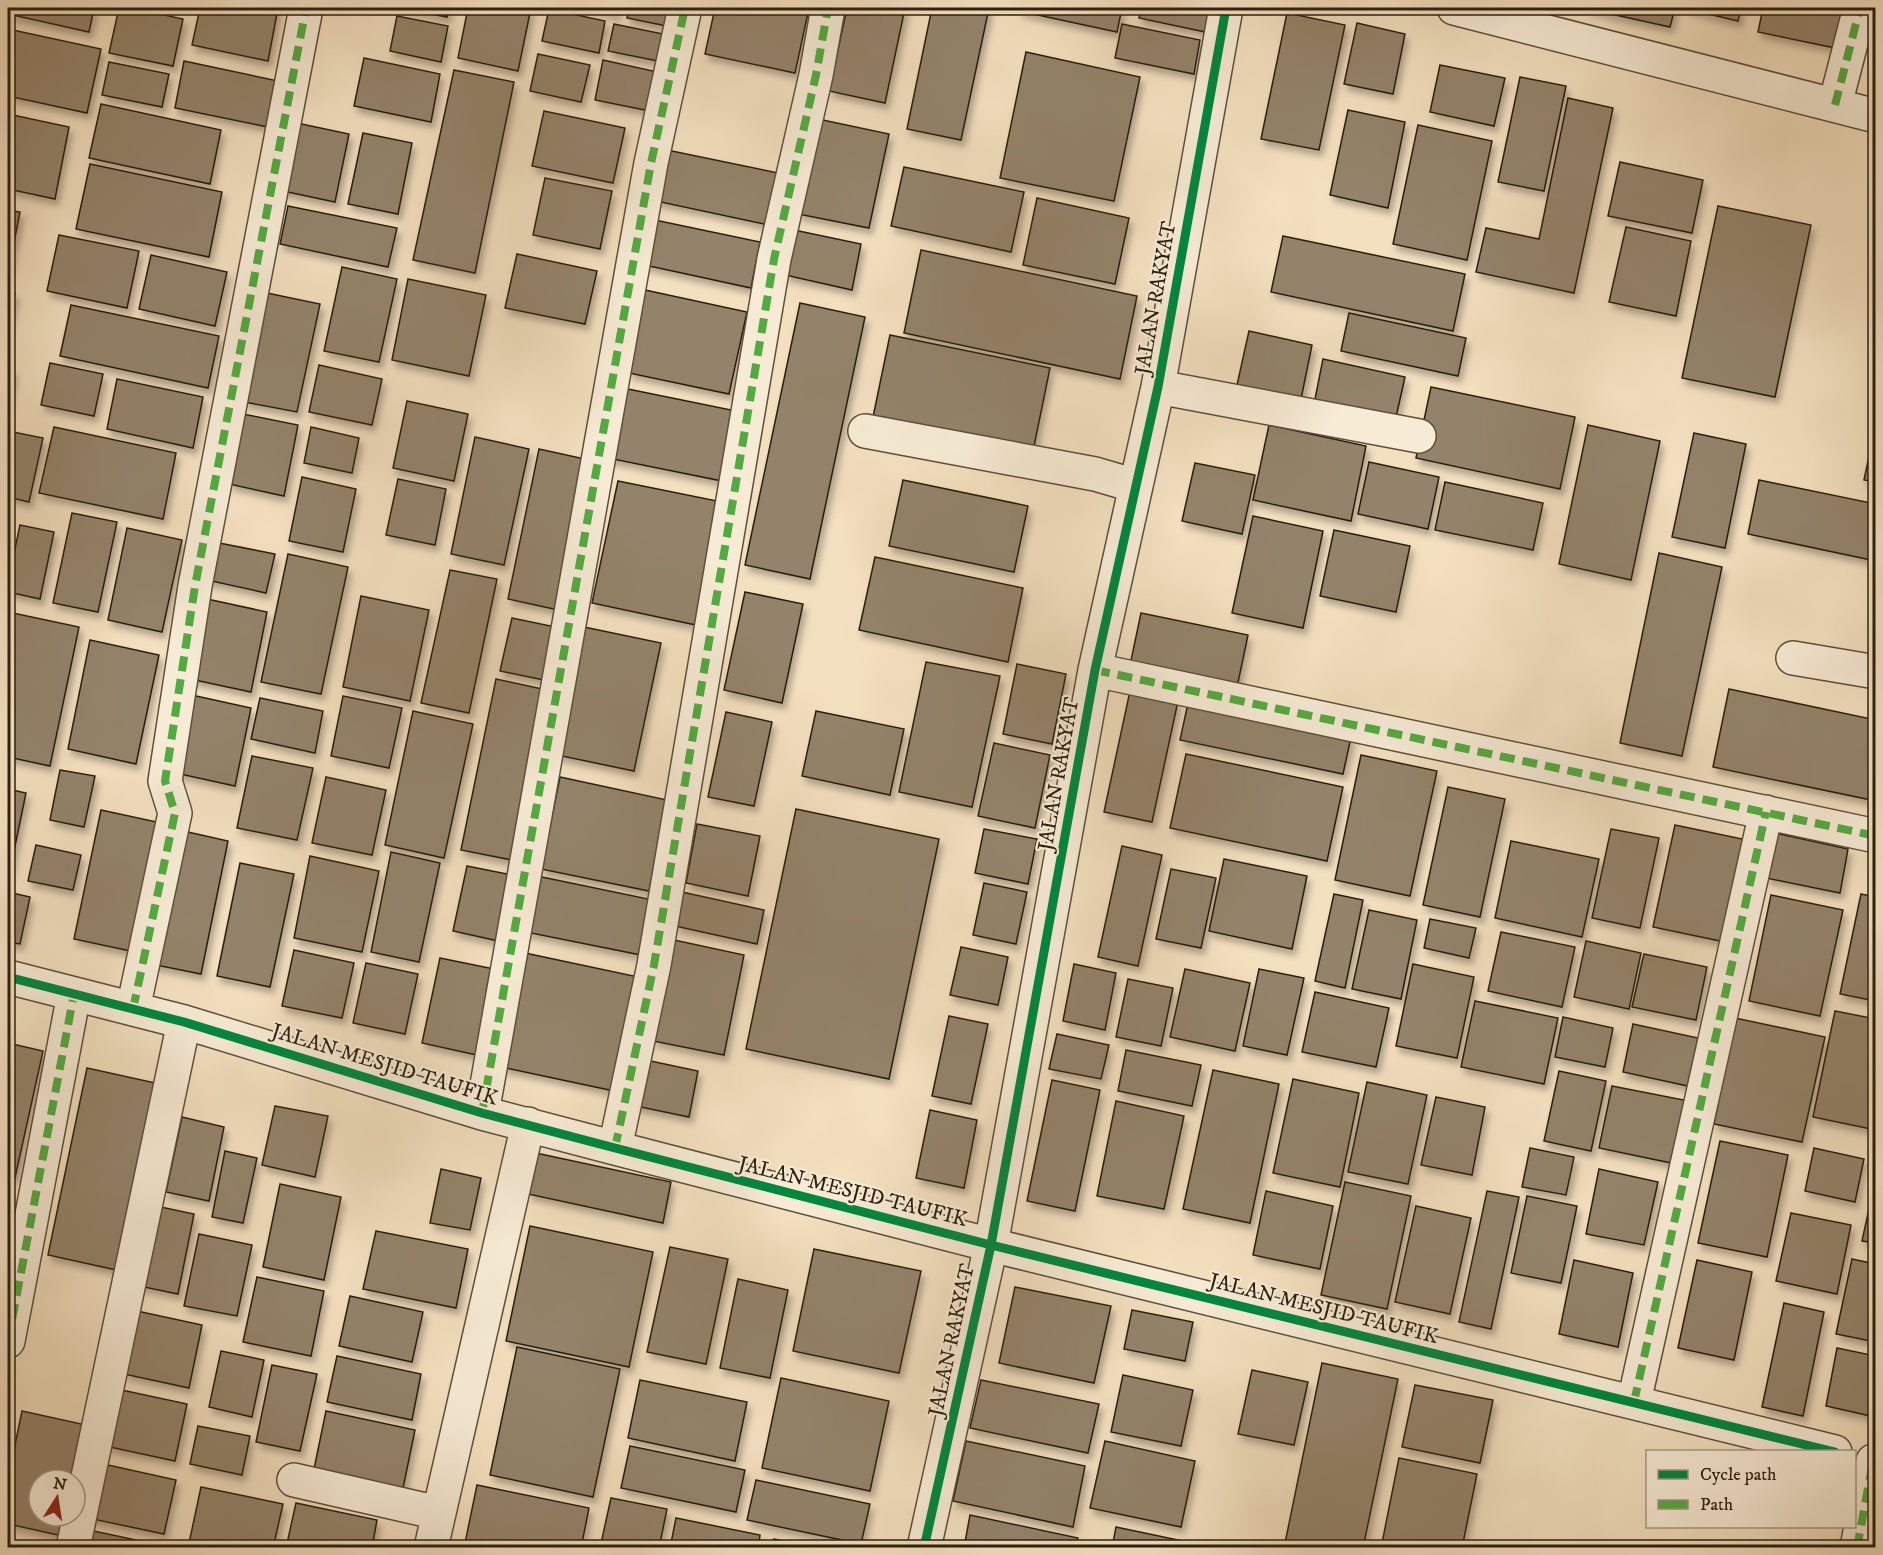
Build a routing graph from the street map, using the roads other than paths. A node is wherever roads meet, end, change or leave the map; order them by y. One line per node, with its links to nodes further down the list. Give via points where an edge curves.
1 (306, 8): 20 (street, via 195,586 165,781 175,813)
2 (685, 8): 22 (street, via 651,163)
3 (828, 8): 24 (street, via 774,259 654,965)
4 (1226, 8): 9 (street, JALAN RAKYAT)
5 (1454, 8): 7 (street)
6 (1860, 8): 7 (street)
7 (1835, 105): 8 (street)
8 (1875, 116)
9 (1158, 387): 11 (street); 12 (street, JALAN RAKYAT)
10 (865, 431): 12 (street, via 1095,474)
11 (1419, 436)
12 (1136, 486): 14 (street, JALAN RAKYAT)
13 (1793, 658): 15 (street)
14 (1095, 670): 16 (street); 25 (street, JALAN RAKYAT)
15 (1875, 672)
16 (1766, 812): 17 (street); 27 (street)
17 (1875, 836)
18 (8, 977): 19 (street, JALAN MESJID TAUFIK)
19 (74, 994): 20 (street, JALAN MESJID TAUFIK); 26 (street)
20 (133, 1009): 21 (street, JALAN MESJID TAUFIK)
21 (184, 1022): 22 (street, JALAN MESJID TAUFIK); 32 (street)
22 (482, 1113): 23 (street, JALAN MESJID TAUFIK)
23 (528, 1124): 24 (street, JALAN MESJID TAUFIK); 31 (street)
24 (615, 1148): 25 (street, JALAN MESJID TAUFIK)
25 (991, 1245): 27 (street, JALAN MESJID TAUFIK); 34 (street, JALAN RAKYAT)
26 (8, 1341)
27 (1634, 1402): 28 (street, JALAN MESJID TAUFIK)
28 (1827, 1450)
29 (1868, 1460): 35 (street)
30 (294, 1480): 31 (street)
31 (439, 1513): 33 (street)
32 (73, 1548)
33 (431, 1548)
34 (924, 1548)
35 (1857, 1548)

